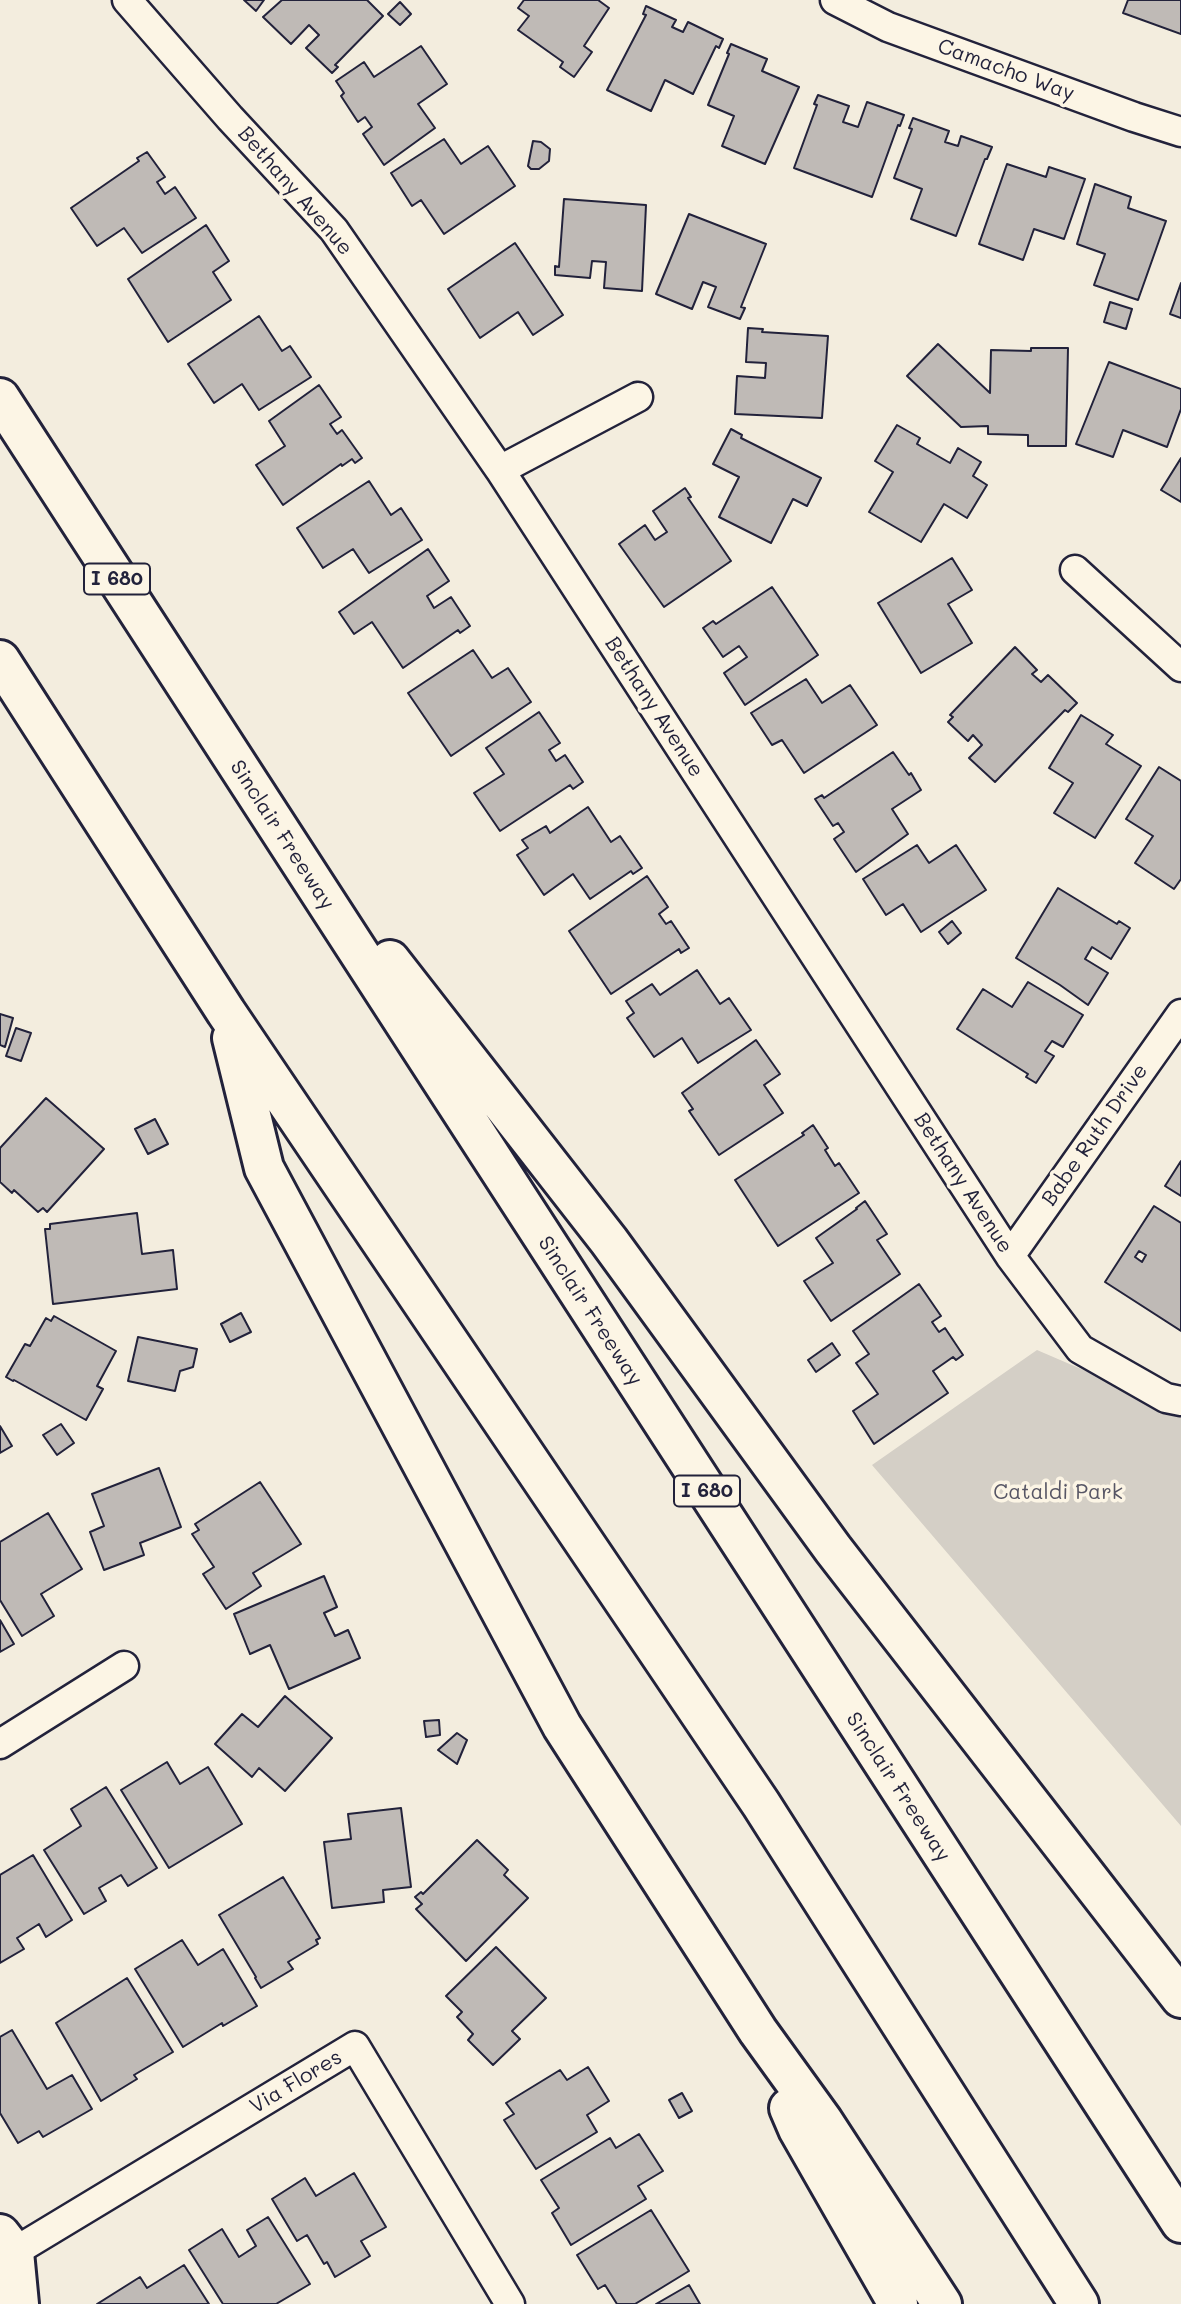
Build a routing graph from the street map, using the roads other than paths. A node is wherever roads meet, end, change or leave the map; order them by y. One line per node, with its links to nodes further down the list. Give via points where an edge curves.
1 (127, 0): 6 (street, Bethany Avenue, via 334,230)
2 (835, 0): 3 (street, Camacho Way, via 888,27)
3 (1181, 132)
4 (638, 397): 6 (street)
5 (0, 398): 10 (main road, Sinclair Freeway / I 680)
6 (500, 470): 13 (street, Bethany Avenue)
7 (1075, 570): 9 (street)
8 (0, 660): 11 (main road)
9 (1181, 667)
10 (233, 760): 17 (main road, via 609,1241 832,1549); 19 (main road, Sinclair Freeway / I 680)
11 (226, 1012): 18 (main road, via 264,1168 562,1726); 25 (main road, via 761,1804)
12 (1181, 1014): 13 (street, Babe Ruth Drive)
13 (1010, 1256): 14 (street, Bethany Avenue, via 1080,1349 1166,1398)
14 (1181, 1401)
15 (124, 1666): 16 (street)
16 (0, 1744)
17 (1181, 1998)
18 (758, 2031): 23 (main road, via 798,2129); 24 (main road, via 823,2121)
19 (1181, 2223)
20 (7, 2243): 21 (main road); 22 (street, Via Flores, via 355,2046)
21 (19, 2304)
22 (510, 2304)
23 (898, 2304)
24 (942, 2304)
25 (1079, 2304)

